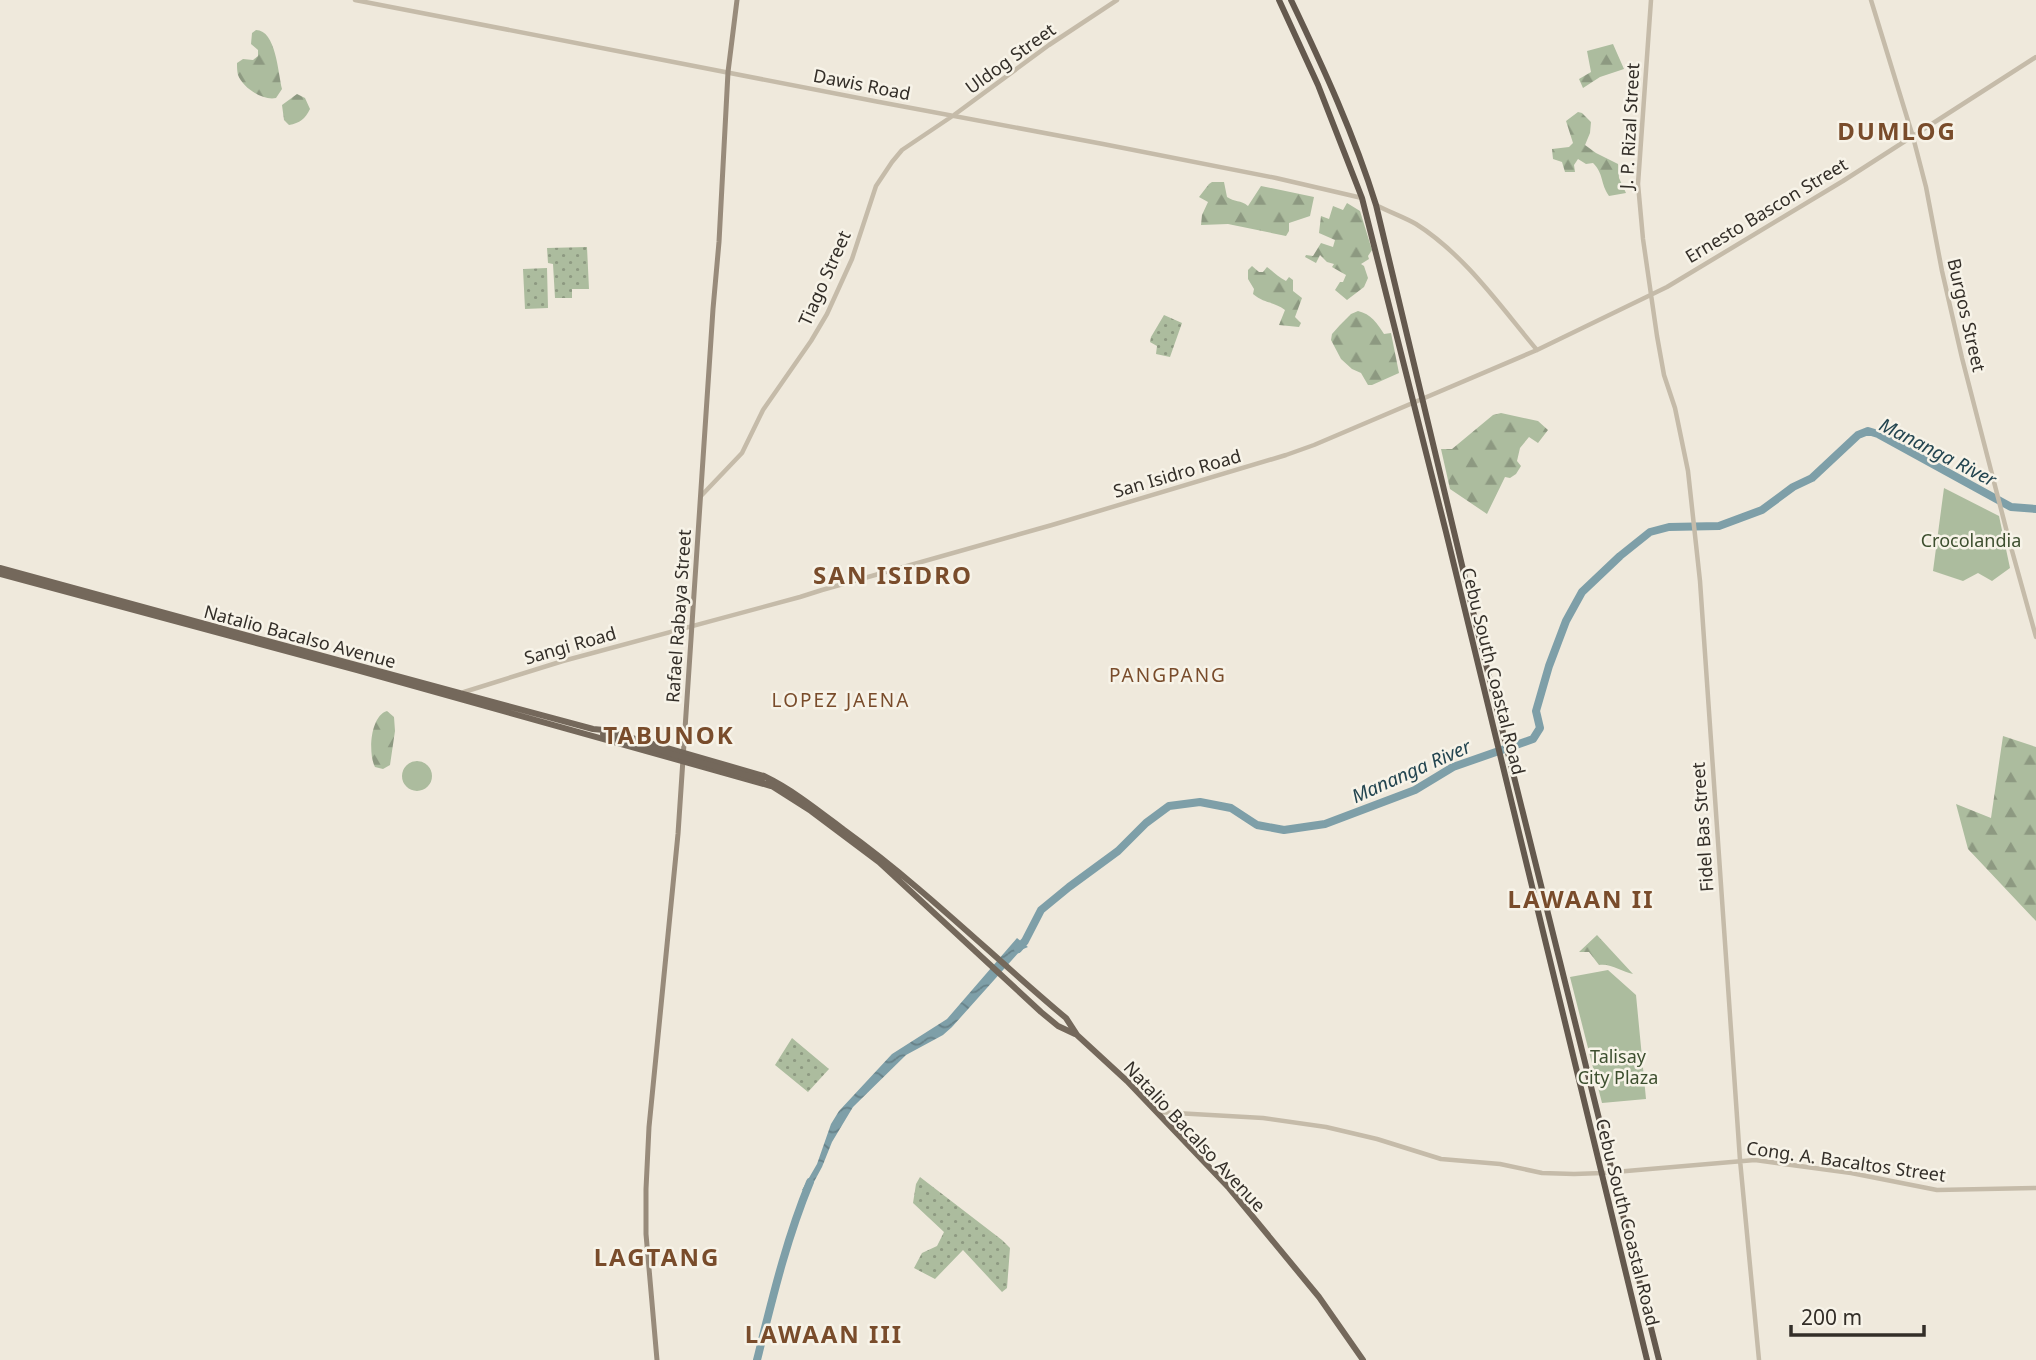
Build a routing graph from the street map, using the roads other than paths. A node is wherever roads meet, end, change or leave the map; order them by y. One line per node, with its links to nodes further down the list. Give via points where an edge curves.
1 (355, 0): 9 (street, Dawis Road)
2 (737, 0): 9 (main road, Rafael Rabaya Street)
3 (1117, 0): 10 (street, Uldog Street)
4 (1279, 0): 12 (highway, Cebu South Coastal Road)
5 (1291, 0): 13 (highway, Cebu South Coastal Road, via 1329,80)
6 (1651, 0): 14 (street, J. P. Rizal Street, via 1638,184)
7 (1871, 0): 11 (street, Burgos Street)
8 (2036, 57): 11 (street, Ernesto Bascon Street)
9 (728, 72): 10 (street, Dawis Road); 18 (main road, Rafael Rabaya Street)
10 (954, 115): 12 (street, Dawis Road); 18 (street, Tiago Street, via 902,150 876,186 852,259 827,314 763,410 742,453)
11 (1913, 137): 14 (street, Ernesto Bascon Street); 23 (street, Burgos Street, via 1962,358)
12 (1362, 198): 17 (highway, Cebu South Coastal Road)
13 (1376, 205): 15 (street, via 1415,224 1450,250); 16 (highway, Cebu South Coastal Road)
14 (1651, 295): 15 (street, San Isidro Road); 32 (street, Fidel Bas Street, via 1664,375 1688,471 1700,581)
15 (1537, 350): 16 (street, San Isidro Road)
16 (1423, 398): 17 (street, San Isidro Road); 22 (highway, Cebu South Coastal Road)
17 (1413, 403): 21 (street, San Isidro Road, via 1248,467); 22 (highway, Cebu South Coastal Road)
18 (701, 496): 21 (main road, Rafael Rabaya Street)
19 (0, 568): 24 (main road, Natalio Bacalso Avenue)
20 (0, 574): 24 (main road, Natalio Bacalso Avenue)
21 (692, 627): 24 (street, Sangi Road, via 563,661); 26 (main road, Rafael Rabaya Street)
22 (1473, 629): 29 (highway, Cebu South Coastal Road)
23 (2036, 637)
24 (461, 696): 25 (main road, Natalio Bacalso Avenue)
25 (593, 732): 26 (main road, Natalio Bacalso Avenue, via 604,730); 27 (main road, Natalio Bacalso Avenue); 28 (main road, Natalio Bacalso Avenue, bridge)
26 (682, 752): 27 (main road, Rafael Rabaya Street); 28 (main road, Natalio Bacalso Avenue)
27 (682, 761): 28 (main road, Natalio Bacalso Avenue); 36 (main road, Rafael Rabaya Street, via 646,1189)
28 (772, 783): 30 (main road, Natalio Bacalso Avenue, via 879,862 1041,1012); 30 (main road, Natalio Bacalso Avenue, via 785,787 936,902 1066,1018)
29 (1525, 837): 33 (highway, Cebu South Coastal Road); 34 (highway, Cebu South Coastal Road)
30 (1077, 1035): 31 (main road, Natalio Bacalso Avenue)
31 (1156, 1111): 34 (street, Cong. A. Bacaltos Street, via 1326,1127 1441,1159 1542,1173); 37 (main road, Natalio Bacalso Avenue, via 1234,1194 1319,1297)
32 (1740, 1160): 33 (street, Cong. A. Bacaltos Street); 35 (street, Cong. A. Bacaltos Street, via 1851,1173 1937,1190); 40 (street, Fidel Bas Street)
33 (1613, 1172): 34 (street, Cong. A. Bacaltos Street); 39 (highway, Cebu South Coastal Road)
34 (1602, 1173): 38 (highway, Cebu South Coastal Road)
35 (2036, 1188)
36 (657, 1360)
37 (1363, 1360)
38 (1647, 1360)
39 (1659, 1360)
40 (1759, 1360)

